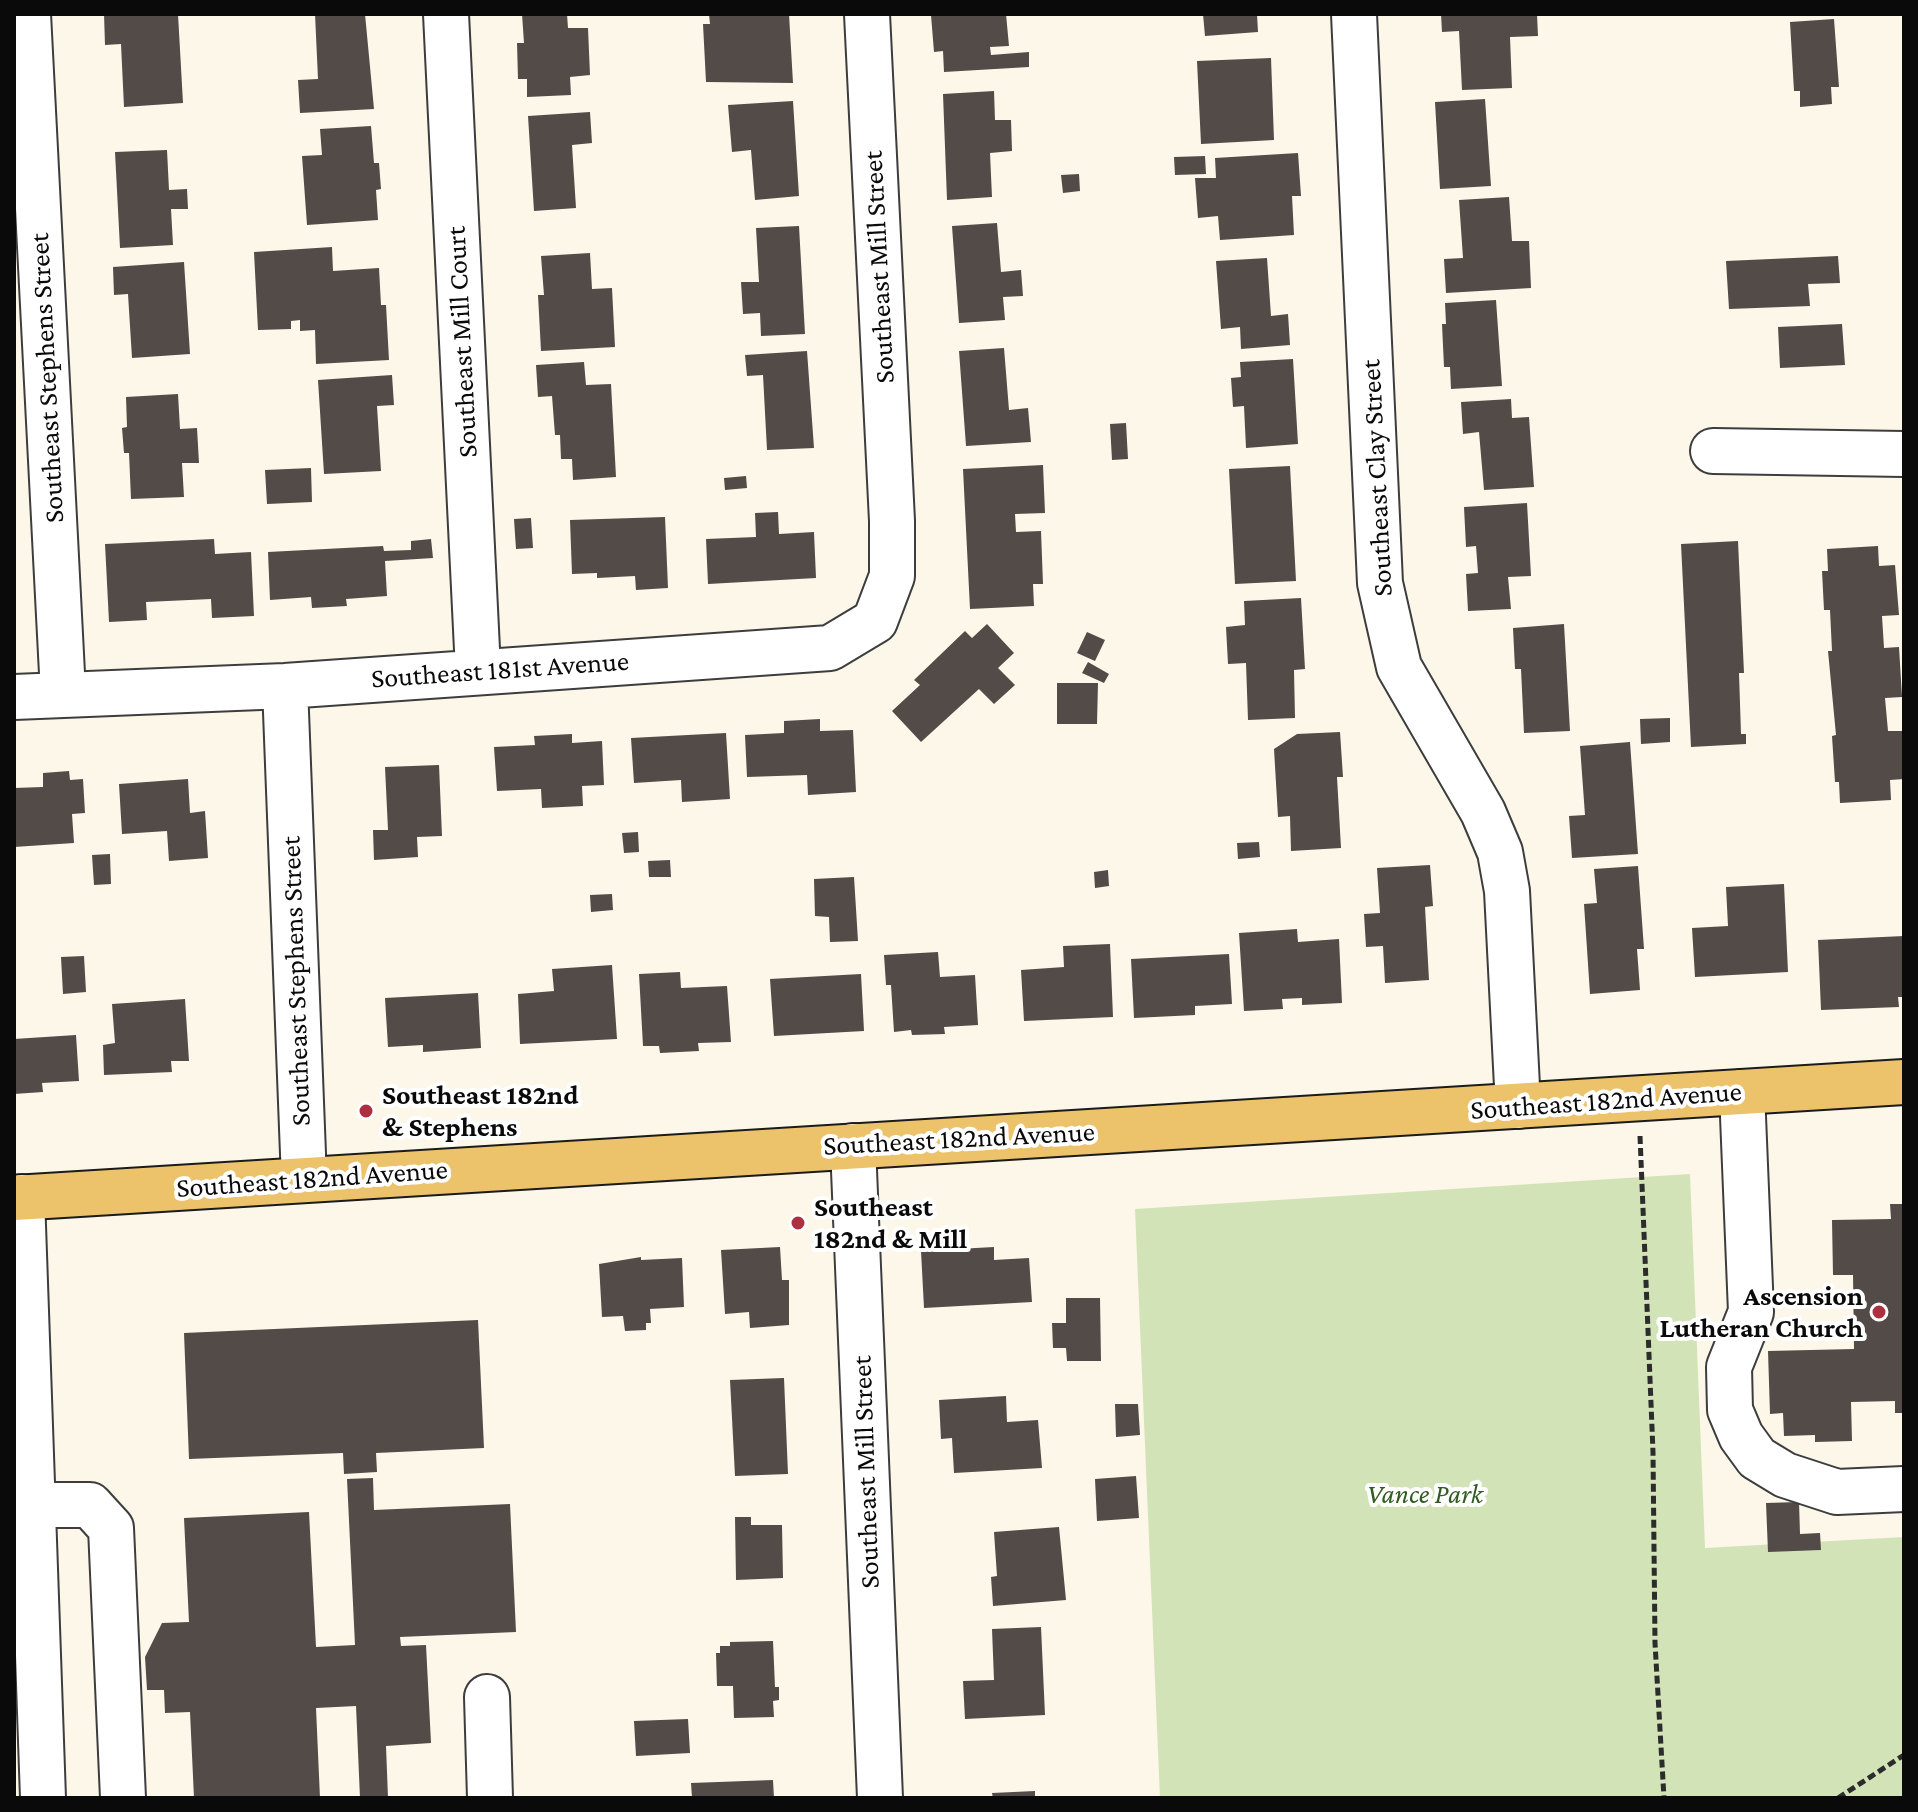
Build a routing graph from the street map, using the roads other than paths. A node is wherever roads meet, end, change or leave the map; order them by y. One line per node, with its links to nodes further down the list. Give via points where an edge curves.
1 (28, 14): 10 (street, Southeast Stephens Street)
2 (446, 14): 8 (street, Southeast Mill Court)
3 (867, 14): 7 (street, Southeast Mill Street)
4 (1354, 14): 14 (street, Southeast Clay Street, via 1380,583 1399,667 1483,812 1500,852 1507,891)
5 (1713, 451): 6 (street)
6 (1904, 454)
7 (892, 521): 8 (street, Southeast 181st Avenue, via 892,576 875,621 830,648)
8 (478, 670): 9 (street, Southeast 181st Avenue)
9 (285, 686): 10 (street, Southeast 181st Avenue); 16 (street, Southeast Stephens Street)
10 (63, 693): 11 (street, Southeast 181st Avenue)
11 (14, 697)
12 (1904, 1082): 13 (main road, Southeast 182nd Avenue)
13 (1742, 1092): 14 (main road, Southeast 182nd Avenue); 18 (street, via 1751,1312 1729,1367 1730,1410 1757,1458 1785,1475 1837,1492)
14 (1518, 1106): 15 (main road, Southeast 182nd Avenue)
15 (853, 1146): 16 (main road, Southeast 182nd Avenue); 25 (street, Southeast Mill Street)
16 (304, 1180): 17 (main road, Southeast 182nd Avenue)
17 (18, 1198): 19 (street)
18 (1904, 1489)
19 (33, 1505): 20 (street); 23 (street, via 90,1505 111,1528)
20 (26, 1688): 22 (street)
21 (487, 1697): 24 (street)
22 (43, 1798)
23 (123, 1798)
24 (490, 1798)
25 (880, 1798)

